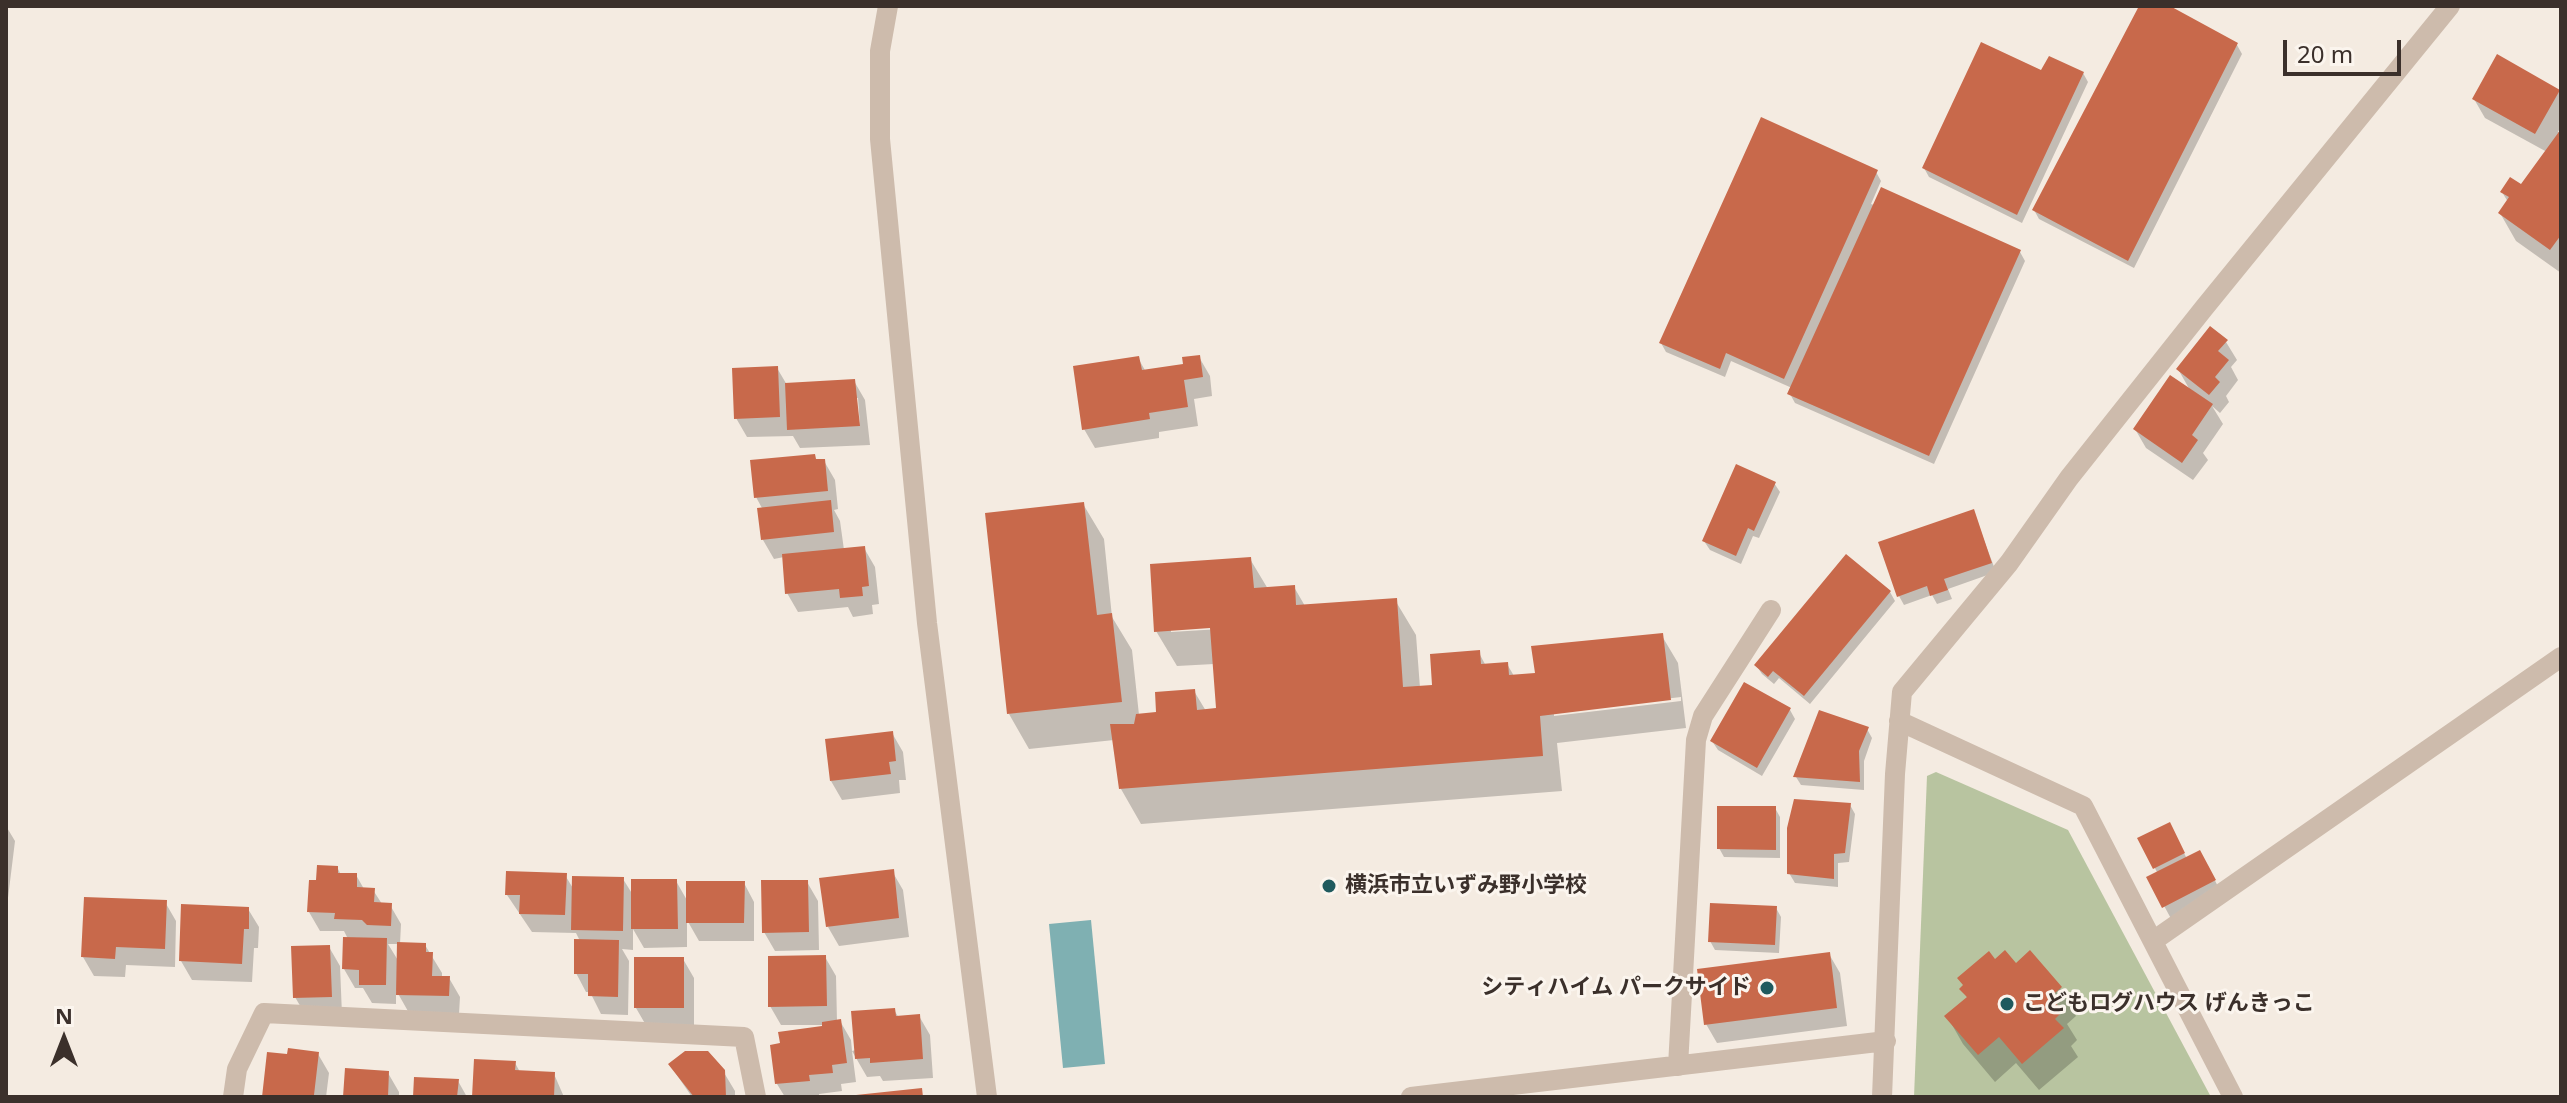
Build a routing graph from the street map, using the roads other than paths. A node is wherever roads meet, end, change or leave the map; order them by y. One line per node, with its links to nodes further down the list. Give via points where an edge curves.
1 (888, 6): 11 (street, via 880,51 882,154 927,623)
2 (2450, 6): 5 (street, via 1902,692)
3 (1771, 610): 8 (street, via 1703,716 1696,740)
4 (2561, 657): 6 (street)
5 (1899, 721): 6 (street, via 2083,806); 7 (street)
6 (2153, 941): 14 (street)
7 (1886, 1041): 8 (street); 13 (street)
8 (1678, 1066): 12 (street)
9 (233, 1097): 10 (street, via 237,1069 264,1013 744,1037)
10 (756, 1097)
11 (987, 1097)
12 (1411, 1097)
13 (1882, 1097)
14 (2233, 1097)

